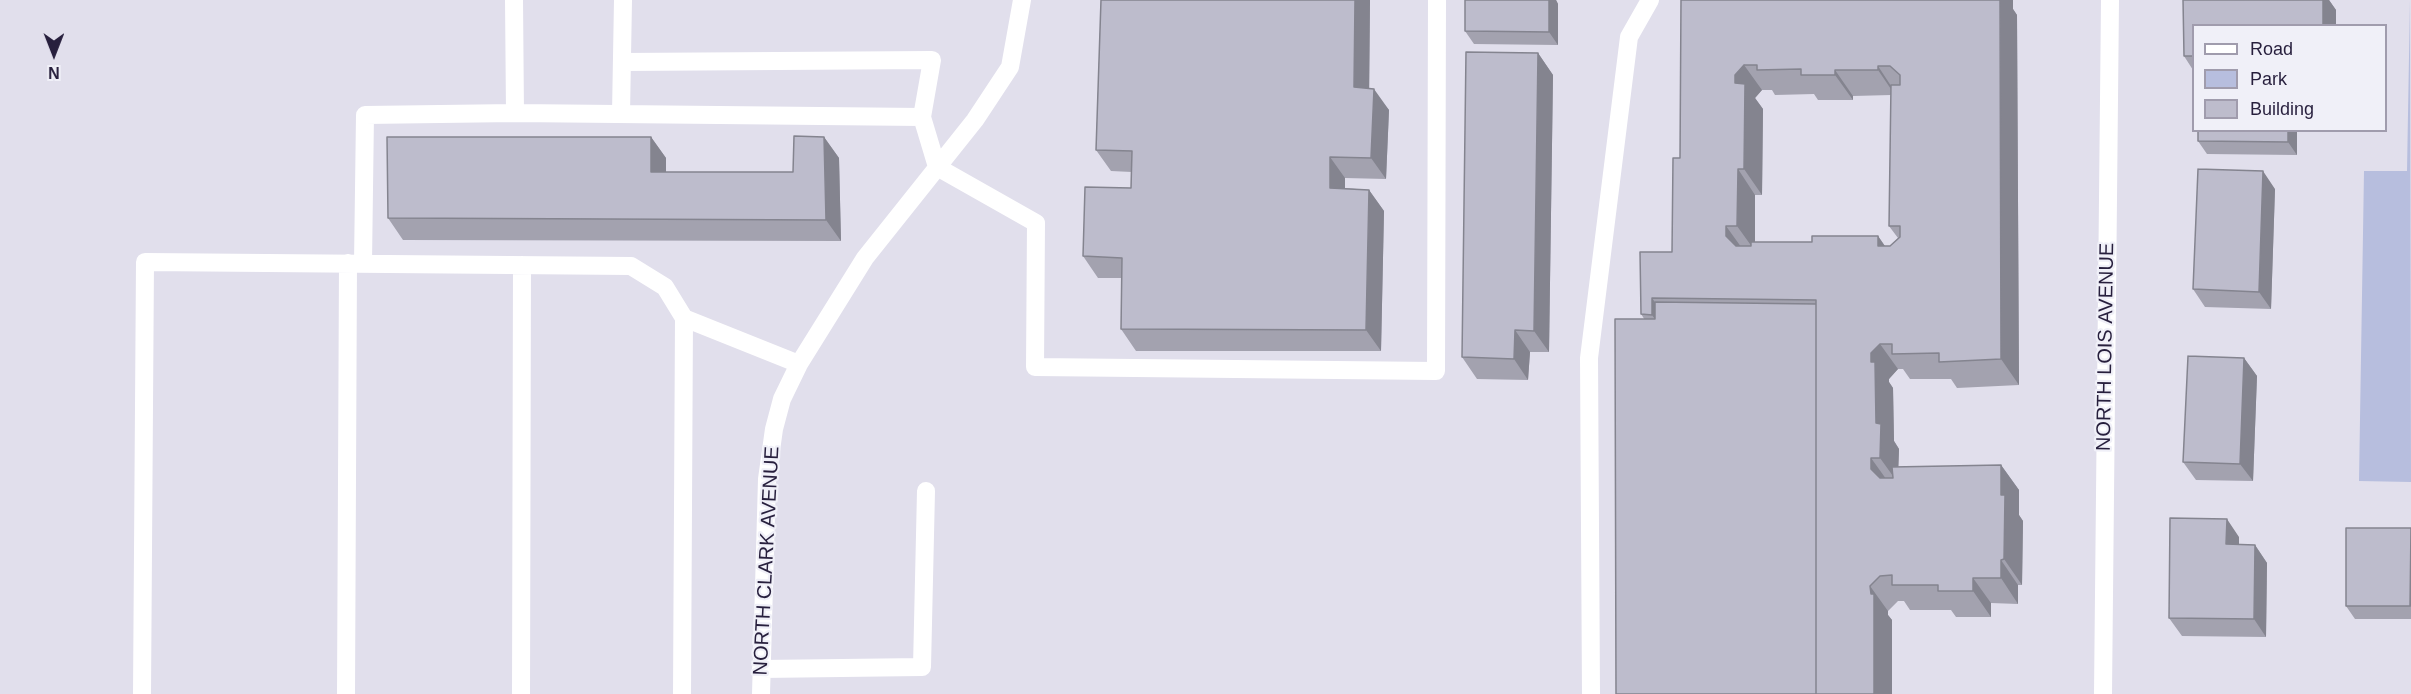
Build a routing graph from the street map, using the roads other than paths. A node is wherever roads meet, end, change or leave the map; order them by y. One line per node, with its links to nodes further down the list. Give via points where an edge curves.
1 (514, 0): 8 (street)
2 (623, 0): 7 (street)
3 (1022, 0): 11 (street, NORTH CLARK AVENUE, via 1010,67)
4 (1437, 0): 11 (street, via 1436,372 1035,367 1036,224)
5 (1650, 0): 23 (street, via 1629,37 1589,358)
6 (2110, 0): 24 (street, NORTH LOIS AVENUE)
7 (622, 62): 9 (street); 10 (street, via 932,60)
8 (515, 113): 9 (street); 12 (street, via 365,115)
9 (621, 114): 10 (street)
10 (922, 117): 11 (street)
11 (937, 167): 15 (street, NORTH CLARK AVENUE, via 865,258)
12 (355, 263): 13 (street); 18 (street, via 145,262); 19 (street)
13 (522, 265): 14 (street, via 631,266 665,287); 20 (street)
14 (684, 318): 15 (street); 21 (street)
15 (799, 364): 17 (street, NORTH CLARK AVENUE, via 782,399 767,479)
16 (926, 491): 17 (street, via 922,667)
17 (761, 669): 22 (street, NORTH CLARK AVENUE)
18 (142, 694)
19 (346, 694)
20 (521, 694)
21 (682, 694)
22 (761, 694)
23 (1592, 694)
24 (2103, 694)

